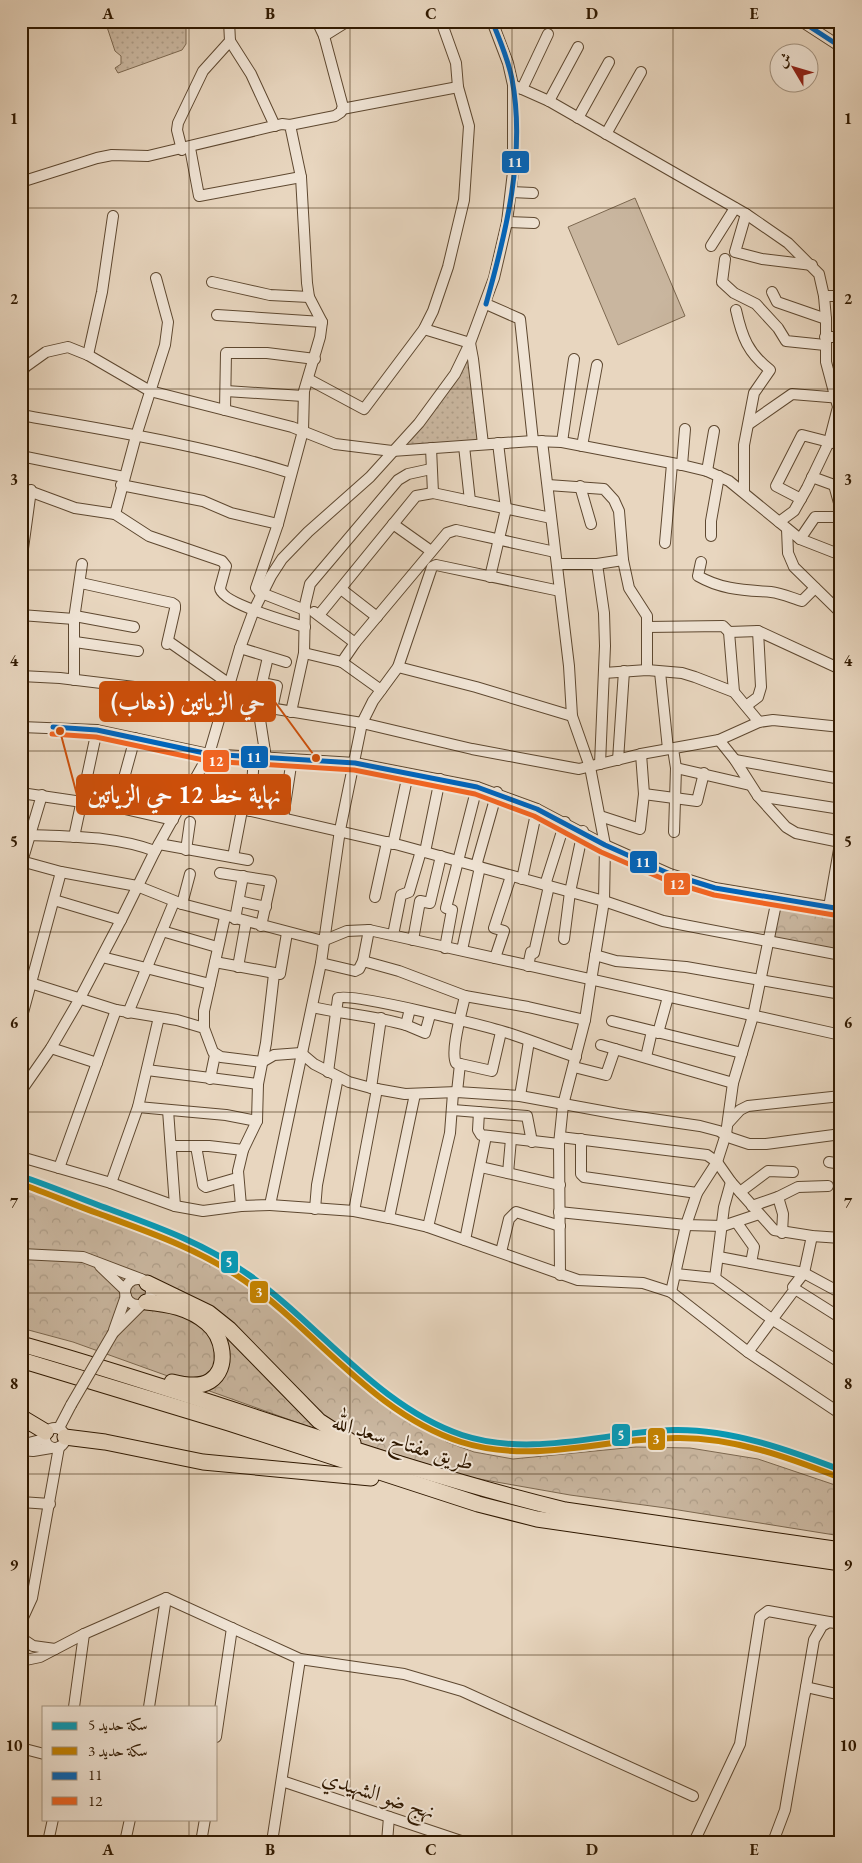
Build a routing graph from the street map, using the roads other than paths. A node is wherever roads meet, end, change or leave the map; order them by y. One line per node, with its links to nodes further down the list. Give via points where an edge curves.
1 (229, 21): 9 (street)
2 (317, 21): 8 (street)
3 (348, 21): 8 (street)
4 (441, 21): 14 (street, via 456,63)
5 (492, 21): 15 (street)
6 (801, 21): 10 (street)
7 (548, 34): 15 (street)
8 (324, 36): 17 (street, via 342,97)
9 (230, 41): 20 (street, via 251,74); 22 (street, via 203,71 180,118 177,130)
10 (841, 46)
11 (578, 47): 16 (street)
12 (609, 62): 18 (street)
13 (641, 72): 21 (street)
14 (458, 87): 17 (street); 46 (street, via 469,126 467,180 448,267)
15 (517, 87): 16 (street); 25 (street)
16 (549, 101): 18 (street)
17 (342, 109): 19 (street, via 335,116)
18 (578, 118): 21 (street)
19 (290, 125): 20 (street); 23 (street)
20 (274, 126): 22 (street)
21 (606, 134): 27 (street)
22 (186, 149): 23 (street, via 199,196); 24 (street, via 148,156 112,155)
23 (301, 177): 40 (street)
24 (21, 182)
25 (512, 192): 26 (street); 30 (street)
26 (533, 193)
27 (735, 208): 28 (street); 32 (street)
28 (746, 214): 34 (street, via 788,243); 34 (street, via 735,252 762,260)
29 (113, 216): 50 (street, via 102,292)
30 (507, 222): 31 (street); 41 (street)
31 (534, 223)
32 (711, 246)
33 (725, 259): 48 (street, via 722,282 734,293 756,304 786,341)
34 (812, 265): 38 (street, via 820,278)
35 (156, 278): 56 (street, via 168,322 165,345)
36 (212, 282): 40 (street, via 270,295)
37 (772, 292): 44 (street, via 777,302)
38 (824, 296): 39 (street); 44 (street)
39 (841, 296)
40 (309, 297): 45 (street)
41 (486, 304): 49 (street); 67 (street, via 520,319)
42 (736, 310): 62 (street, via 742,337 758,360 770,370 754,393)
43 (216, 315): 45 (street)
44 (826, 319): 48 (street)
45 (322, 322): 51 (street)
46 (424, 329): 49 (street); 55 (street, via 364,409)
47 (841, 337): 48 (street)
48 (825, 341): 59 (street, via 829,375)
49 (470, 343): 71 (street); 76 (street, via 439,398)
50 (88, 355): 54 (street, via 68,347 52,349 34,359); 56 (street)
51 (314, 359): 55 (street); 57 (street, via 267,353 226,353)
52 (574, 359): 68 (street)
53 (597, 365): 74 (street)
54 (21, 375)
55 (308, 379): 58 (street)
56 (150, 391): 60 (street); 66 (street)
57 (226, 391): 58 (street); 60 (street)
58 (303, 396): 64 (street)
59 (839, 398): 62 (street, via 792,394); 69 (street)
60 (225, 410): 64 (street)
61 (21, 415): 66 (street)
62 (749, 424): 88 (street, via 744,444)
63 (685, 429): 78 (street)
64 (303, 431): 76 (street, via 335,444); 81 (street)
65 (714, 431): 80 (street)
66 (136, 436): 81 (street, via 251,460); 84 (street)
67 (538, 441): 68 (street); 70 (street); 85 (street)
68 (562, 442): 74 (street)
69 (829, 442): 72 (street); 83 (street); 90 (street, via 802,435 776,486)
70 (498, 443): 71 (street); 92 (street)
71 (483, 444): 73 (street)
72 (841, 444)
73 (464, 446): 75 (street); 91 (street)
74 (582, 446): 78 (street)
75 (431, 448): 76 (street); 79 (street)
76 (392, 451): 121 (street, via 370,477 282,559)
77 (21, 456): 84 (street)
78 (677, 465): 80 (street); 105 (street)
79 (431, 469): 89 (street); 122 (street, via 408,474 389,488 310,584)
80 (707, 471): 82 (street)
81 (291, 473): 98 (street)
82 (719, 476): 88 (street); 102 (street)
83 (812, 477): 90 (street); 93 (street, via 834,485)
84 (122, 481): 94 (street); 98 (street)
85 (548, 485): 86 (street); 96 (street)
86 (580, 486): 100 (street); 109 (street, via 604,489 614,500 619,511)
87 (26, 489): 94 (street, via 75,508); 111 (street)
88 (744, 492): 97 (street)
89 (433, 493): 91 (street); 99 (street, via 416,496)
90 (801, 499): 97 (street)
91 (470, 501): 92 (street)
92 (506, 509): 96 (street); 104 (street)
93 (841, 510)
94 (115, 514): 123 (street, via 149,536 225,563 220,591)
95 (841, 517): 103 (street, via 815,517)
96 (551, 518): 107 (street)
97 (780, 522): 101 (street)
98 (278, 524): 121 (street, via 256,584 256,590)
99 (393, 524): 106 (street); 119 (street)
100 (591, 524)
101 (788, 529): 103 (street); 118 (street, via 791,560)
102 (711, 536)
103 (800, 539): 108 (street)
104 (498, 540): 106 (street, via 451,531); 107 (street); 116 (street)
105 (665, 543)
106 (431, 552): 115 (street, via 436,556); 127 (street)
107 (555, 552): 113 (street)
108 (841, 554)
109 (623, 560): 114 (street); 131 (street, via 629,588 647,616)
110 (701, 562): 118 (street, via 698,576 713,585 746,592 773,592 802,601)
111 (21, 563)
112 (82, 564): 117 (street)
113 (557, 564): 114 (street); 120 (street)
114 (597, 564): 147 (street, via 604,613)
115 (434, 566): 116 (street); 142 (street)
116 (490, 577): 120 (street)
117 (81, 583): 128 (street); 150 (street, via 175,605 168,643)
118 (815, 588): 124 (street)
119 (340, 589): 126 (street); 127 (street)
120 (560, 591): 158 (street)
121 (262, 593): 122 (street); 123 (street)
122 (305, 608): 126 (street); 130 (street)
123 (254, 610): 130 (street); 136 (street)
124 (841, 613)
125 (21, 615): 128 (street)
126 (319, 615): 135 (street)
127 (377, 617): 135 (street)
128 (74, 618): 129 (street); 134 (street)
129 (134, 627)
130 (305, 627): 138 (street)
131 (647, 627): 133 (street, via 723,626); 144 (street)
132 (758, 631): 133 (street); 143 (street); 154 (street, via 762,687 758,697)
133 (729, 632): 152 (street)
134 (75, 642): 137 (street); 149 (street)
135 (355, 643): 141 (street)
136 (240, 648): 139 (street); 150 (street)
137 (138, 651)
138 (304, 652): 141 (street); 157 (street)
139 (268, 658): 140 (street); 156 (street, via 262,683 277,686)
140 (286, 662)
141 (342, 662): 151 (street)
142 (398, 667): 151 (street); 158 (street)
143 (836, 667)
144 (647, 670): 145 (street); 146 (street)
145 (624, 671): 147 (street); 172 (street)
146 (660, 672): 152 (street, via 682,673); 166 (street)
147 (604, 673): 175 (street)
148 (21, 676): 149 (street)
149 (74, 680): 153 (street, via 159,690)
150 (228, 682): 153 (street)
151 (380, 690): 160 (street)
152 (734, 692): 154 (street)
153 (223, 702): 155 (street); 167 (street)
154 (746, 706): 159 (street)
155 (258, 707): 156 (street); 170 (street)
156 (272, 709): 157 (street)
157 (291, 712): 160 (street)
158 (572, 716): 175 (street)
159 (759, 722): 161 (street, via 781,720); 165 (street)
160 (362, 723): 174 (street); 175 (street, via 566,768)
161 (841, 726)
162 (21, 727): 163 (street)
163 (98, 730): 164 (street); 190 (street)
164 (134, 738): 167 (street); 191 (street)
165 (719, 740): 166 (street); 173 (street)
166 (670, 749): 168 (street); 176 (street)
167 (209, 754): 169 (street); 187 (street)
168 (641, 754): 172 (street); 185 (street)
169 (254, 758): 170 (street); 194 (street)
170 (266, 758): 171 (street)
171 (292, 759): 174 (street); 196 (street)
172 (618, 760): 175 (street)
173 (735, 760): 180 (street); 181 (street)
174 (355, 763): 178 (street); 200 (street)
175 (595, 765): 195 (street)
176 (676, 768): 177 (street); 189 (street)
177 (704, 773): 181 (street); 189 (street, via 698,801)
178 (408, 774): 179 (street); 206 (street)
179 (440, 779): 182 (street); 210 (street)
180 (841, 779)
181 (750, 785): 188 (street)
182 (477, 786): 183 (street); 214 (street)
183 (497, 792): 192 (street); 216 (street)
184 (21, 793): 186 (street)
185 (644, 794): 189 (street); 195 (street, via 640,829)
186 (42, 796): 190 (street); 203 (street)
187 (186, 796): 194 (street); 197 (street)
188 (758, 796): 193 (street); 205 (street, via 790,830)
189 (674, 800): 202 (street)
190 (82, 801): 191 (street); 204 (street)
191 (116, 807): 197 (street)
192 (538, 809): 199 (street); 223 (street)
193 (841, 809)
194 (246, 811): 196 (street); 212 (street)
195 (600, 816): 207 (street)
196 (283, 818): 200 (street)
197 (173, 820): 208 (street)
198 (190, 822): 209 (street)
199 (565, 822): 201 (street); 224 (street)
200 (340, 830): 206 (street); 245 (street)
201 (583, 832): 207 (street); 226 (street)
202 (674, 832)
203 (31, 835): 204 (street); 215 (street)
204 (74, 837): 208 (street, via 112,839)
205 (840, 840): 217 (street)
206 (390, 843): 210 (street); 227 (street)
207 (605, 845): 228 (street, via 670,874 714,888); 231 (street)
208 (157, 848): 209 (street); 225 (street)
209 (186, 850): 212 (street)
210 (423, 851): 211 (street); 243 (street, via 410,892 401,895)
211 (441, 856): 214 (street); 246 (street, via 430,904 420,901)
212 (235, 857): 213 (street); 221 (street)
213 (248, 860)
214 (458, 861): 216 (street); 249 (street, via 446,908 452,910)
215 (22, 863): 218 (street)
216 (478, 866): 222 (street); 250 (street)
217 (838, 866): 234 (street)
218 (61, 872): 225 (street); 229 (street)
219 (220, 873): 221 (street)
220 (190, 874): 232 (street)
221 (239, 875): 230 (street); 233 (street, via 271,881)
222 (511, 876): 223 (street); 254 (street, via 494,928 504,931)
223 (522, 879): 224 (street)
224 (547, 885): 226 (street); 258 (street, via 534,953 531,952)
225 (137, 886): 232 (street); 237 (street)
226 (570, 892): 231 (street); 244 (street)
227 (375, 897)
228 (776, 899): 234 (street); 247 (street)
229 (54, 900): 237 (street); 263 (street)
230 (239, 901): 233 (street); 236 (street)
231 (604, 901): 247 (street, via 663,921); 251 (street)
232 (178, 903): 236 (street); 241 (street)
233 (266, 907): 239 (street)
234 (829, 907): 235 (street)
235 (841, 909)
236 (230, 918): 238 (street); 248 (street)
237 (122, 920): 253 (street)
238 (246, 922): 239 (street); 259 (street)
239 (261, 926): 242 (street)
240 (369, 930): 243 (street); 245 (street, via 347,931); 255 (street)
241 (162, 931): 248 (street); 260 (street)
242 (286, 933): 245 (street); 261 (street, via 282,972)
243 (393, 935): 246 (street)
244 (564, 939)
245 (325, 940): 257 (street)
246 (413, 940): 249 (street)
247 (767, 942): 252 (street); 262 (street)
248 (217, 947): 256 (street)
249 (445, 948): 250 (street)
250 (462, 950): 254 (street)
251 (595, 955): 262 (street); 264 (street)
252 (841, 955)
253 (102, 957): 260 (street); 269 (street)
254 (495, 958): 258 (street)
255 (363, 961): 257 (street, via 355,970); 267 (street, via 400,971)
256 (215, 962): 259 (street); 265 (street)
257 (322, 963): 270 (street)
258 (528, 966): 264 (street)
259 (238, 967): 261 (street)
260 (144, 969): 265 (street); 273 (street)
261 (274, 974): 296 (street)
262 (760, 980): 266 (street); 276 (street)
263 (26, 981): 269 (street); 279 (street)
264 (592, 981): 268 (street); 280 (street)
265 (210, 984): 284 (street)
266 (841, 994)
267 (464, 996): 280 (street); 282 (street)
268 (668, 997): 276 (street); 286 (street)
269 (79, 1000): 272 (street); 290 (street)
270 (312, 1007): 274 (street); 292 (street)
271 (410, 1009): 274 (street, via 342,995 338,998); 275 (street); 283 (street)
272 (116, 1010): 273 (street); 298 (street)
273 (128, 1013): 277 (street)
274 (337, 1013): 278 (street); 301 (street)
275 (430, 1015): 282 (street); 283 (street, via 425,1033)
276 (753, 1016): 287 (street); 293 (street)
277 (160, 1017): 284 (street); 300 (street)
278 (381, 1018): 283 (street); 306 (street)
279 (21, 1020)
280 (585, 1020): 297 (street)
281 (612, 1021): 286 (street)
282 (460, 1022): 285 (street); 299 (street, via 454,1058)
283 (406, 1025)
284 (204, 1028): 294 (street)
285 (501, 1032): 288 (street); 299 (street, via 492,1071)
286 (655, 1032): 293 (street); 295 (street)
287 (841, 1035)
288 (529, 1041): 297 (street); 310 (street)
289 (601, 1045): 291 (street)
290 (51, 1048): 298 (street); 307 (street)
291 (615, 1049): 295 (street); 297 (street, via 606,1075)
292 (301, 1053): 296 (street, via 274,1055); 301 (street); 345 (street)
293 (742, 1053): 304 (street)
294 (215, 1055): 296 (street); 303 (street)
295 (646, 1057): 304 (street)
296 (262, 1062): 305 (street)
297 (575, 1062): 312 (street)
298 (97, 1063): 334 (street)
299 (460, 1064): 308 (street)
300 (147, 1070): 303 (street); 313 (street)
301 (328, 1072): 302 (street)
302 (338, 1077): 306 (street); 349 (street)
303 (210, 1079): 305 (street)
304 (733, 1083): 318 (street)
305 (258, 1084): 317 (street)
306 (374, 1089): 309 (street); 350 (street)
307 (21, 1091)
308 (455, 1092): 309 (street); 310 (street); 315 (street)
309 (415, 1094): 353 (street)
310 (520, 1096): 312 (street)
311 (841, 1096): 318 (street, via 748,1106)
312 (563, 1105): 319 (street, via 700,1126); 324 (street)
313 (138, 1107): 314 (street); 339 (street)
314 (168, 1110): 317 (street); 326 (street)
315 (453, 1110): 316 (street); 358 (street)
316 (479, 1112): 321 (street, via 479,1134); 325 (street, via 527,1116)
317 (256, 1121): 328 (street)
318 (728, 1122): 319 (street)
319 (726, 1134): 320 (street, via 743,1143 766,1144); 330 (street)
320 (841, 1134)
321 (486, 1136): 322 (street); 333 (street)
322 (512, 1139): 325 (street); 335 (street)
323 (582, 1139): 324 (street); 330 (street, via 706,1156); 343 (street, via 581,1174 584,1177)
324 (560, 1140): 325 (street); 340 (street)
325 (532, 1142)
326 (172, 1146): 327 (street); 346 (street)
327 (196, 1146): 328 (street); 337 (street, via 203,1185 206,1187)
328 (243, 1150): 337 (street)
329 (21, 1156): 334 (street)
330 (717, 1162): 338 (street); 343 (street)
331 (829, 1162): 332 (street)
332 (841, 1164)
333 (481, 1167): 335 (street); 362 (street)
334 (59, 1168): 339 (street)
335 (508, 1172): 340 (street)
336 (793, 1172): 342 (street, via 768,1171)
337 (237, 1178): 347 (street)
338 (731, 1182): 342 (street); 357 (street)
339 (111, 1183): 346 (street)
340 (560, 1185): 351 (street)
341 (828, 1186): 344 (street, via 798,1187)
342 (740, 1192): 348 (street)
343 (697, 1193): 355 (street)
344 (778, 1198): 348 (street); 359 (street, via 783,1214)
345 (270, 1205): 347 (street); 349 (street)
346 (175, 1206): 347 (street, via 203,1211)
347 (241, 1206)
348 (752, 1206): 352 (street)
349 (314, 1208): 350 (street)
350 (354, 1211): 353 (street)
351 (559, 1212): 355 (street); 356 (street)
352 (759, 1214): 354 (street); 359 (street, via 774,1230)
353 (389, 1218): 358 (street)
354 (737, 1223): 357 (street); 367 (street, via 754,1247)
355 (686, 1225): 357 (street); 369 (street)
356 (560, 1226): 363 (street, via 516,1212 509,1218); 370 (street)
357 (723, 1226): 365 (street)
358 (428, 1227): 362 (street)
359 (782, 1232): 360 (street)
360 (812, 1236): 361 (street); 368 (street)
361 (841, 1238)
362 (466, 1240): 363 (street)
363 (501, 1252): 370 (street)
364 (21, 1254): 366 (street, via 72,1255)
365 (719, 1258): 367 (street); 371 (street)
366 (95, 1262): 372 (street); 375 (street)
367 (751, 1263): 368 (street)
368 (804, 1273): 373 (street, via 793,1287); 376 (street)
369 (676, 1274): 371 (street); 374 (street)
370 (560, 1276): 374 (street, via 590,1282 643,1283)
371 (715, 1278): 379 (street)
372 (144, 1281): 375 (street, via 135,1279 128,1283); 377 (street, via 151,1293); 391 (highway, via 209,1313 229,1329 319,1421)
373 (796, 1289): 378 (street); 379 (street)
374 (672, 1292): 382 (street)
375 (125, 1293): 377 (street, via 132,1303); 380 (street)
376 (841, 1293)
377 (145, 1302): 380 (street); 385 (highway, via 181,1308 208,1323 221,1346 222,1359 219,1370 211,1380 202,1384 186,1385)
378 (841, 1318)
379 (773, 1320): 382 (street); 384 (street)
380 (113, 1333): 388 (street, bridge)
381 (21, 1344): 385 (highway, طريق مفتاح سعد الله)
382 (748, 1352): 386 (street)
383 (21, 1360): 392 (highway, طريق مفتاح سعد الله, via 229,1423)
384 (841, 1363)
385 (130, 1375): 391 (highway, طريق مفتاح سعد الله)
386 (841, 1414)
387 (21, 1417): 388 (highway)
388 (54, 1438): 389 (street); 390 (street, via 33,1452); 392 (highway, via 105,1442 204,1462); 394 (street)
389 (21, 1445)
390 (21, 1450)
391 (385, 1460): 395 (highway, طريق مفتاح سعد الله, via 565,1510)
392 (400, 1480): 396 (highway, طريق مفتاح سعد الله, via 537,1519)
393 (21, 1502): 394 (street)
394 (50, 1504): 398 (street, via 32,1598)
395 (841, 1550)
396 (841, 1563)
397 (166, 1598): 401 (street); 402 (street); 410 (street)
398 (21, 1622)
399 (829, 1622): 400 (street); 407 (street, via 822,1626 814,1640); 426 (street, via 768,1611 760,1617 740,1744)
400 (841, 1624)
401 (232, 1628): 405 (street); 411 (street)
402 (84, 1634): 404 (street); 409 (street)
403 (21, 1638): 404 (street, via 33,1646)
404 (55, 1649): 406 (street, via 40,1657)
405 (300, 1659): 414 (street); 415 (street, via 404,1674 462,1691)
406 (21, 1661)
407 (806, 1687): 408 (street); 427 (street, via 785,1810)
408 (841, 1694)
409 (74, 1706)
410 (149, 1706)
411 (218, 1723)
412 (21, 1748): 413 (street)
413 (42, 1753)
414 (282, 1781): 416 (street, نهج ضو الشهيدي); 423 (street)
415 (693, 1796)
416 (389, 1817): 424 (street); 425 (street, نهج ضو الشهيدي)
417 (53, 1820): 420 (street)
418 (130, 1820): 421 (street)
419 (205, 1820): 422 (street)
420 (48, 1842)
421 (125, 1842)
422 (202, 1842)
423 (272, 1842)
424 (387, 1842)
425 (464, 1842)
426 (694, 1842)
427 (773, 1842)

